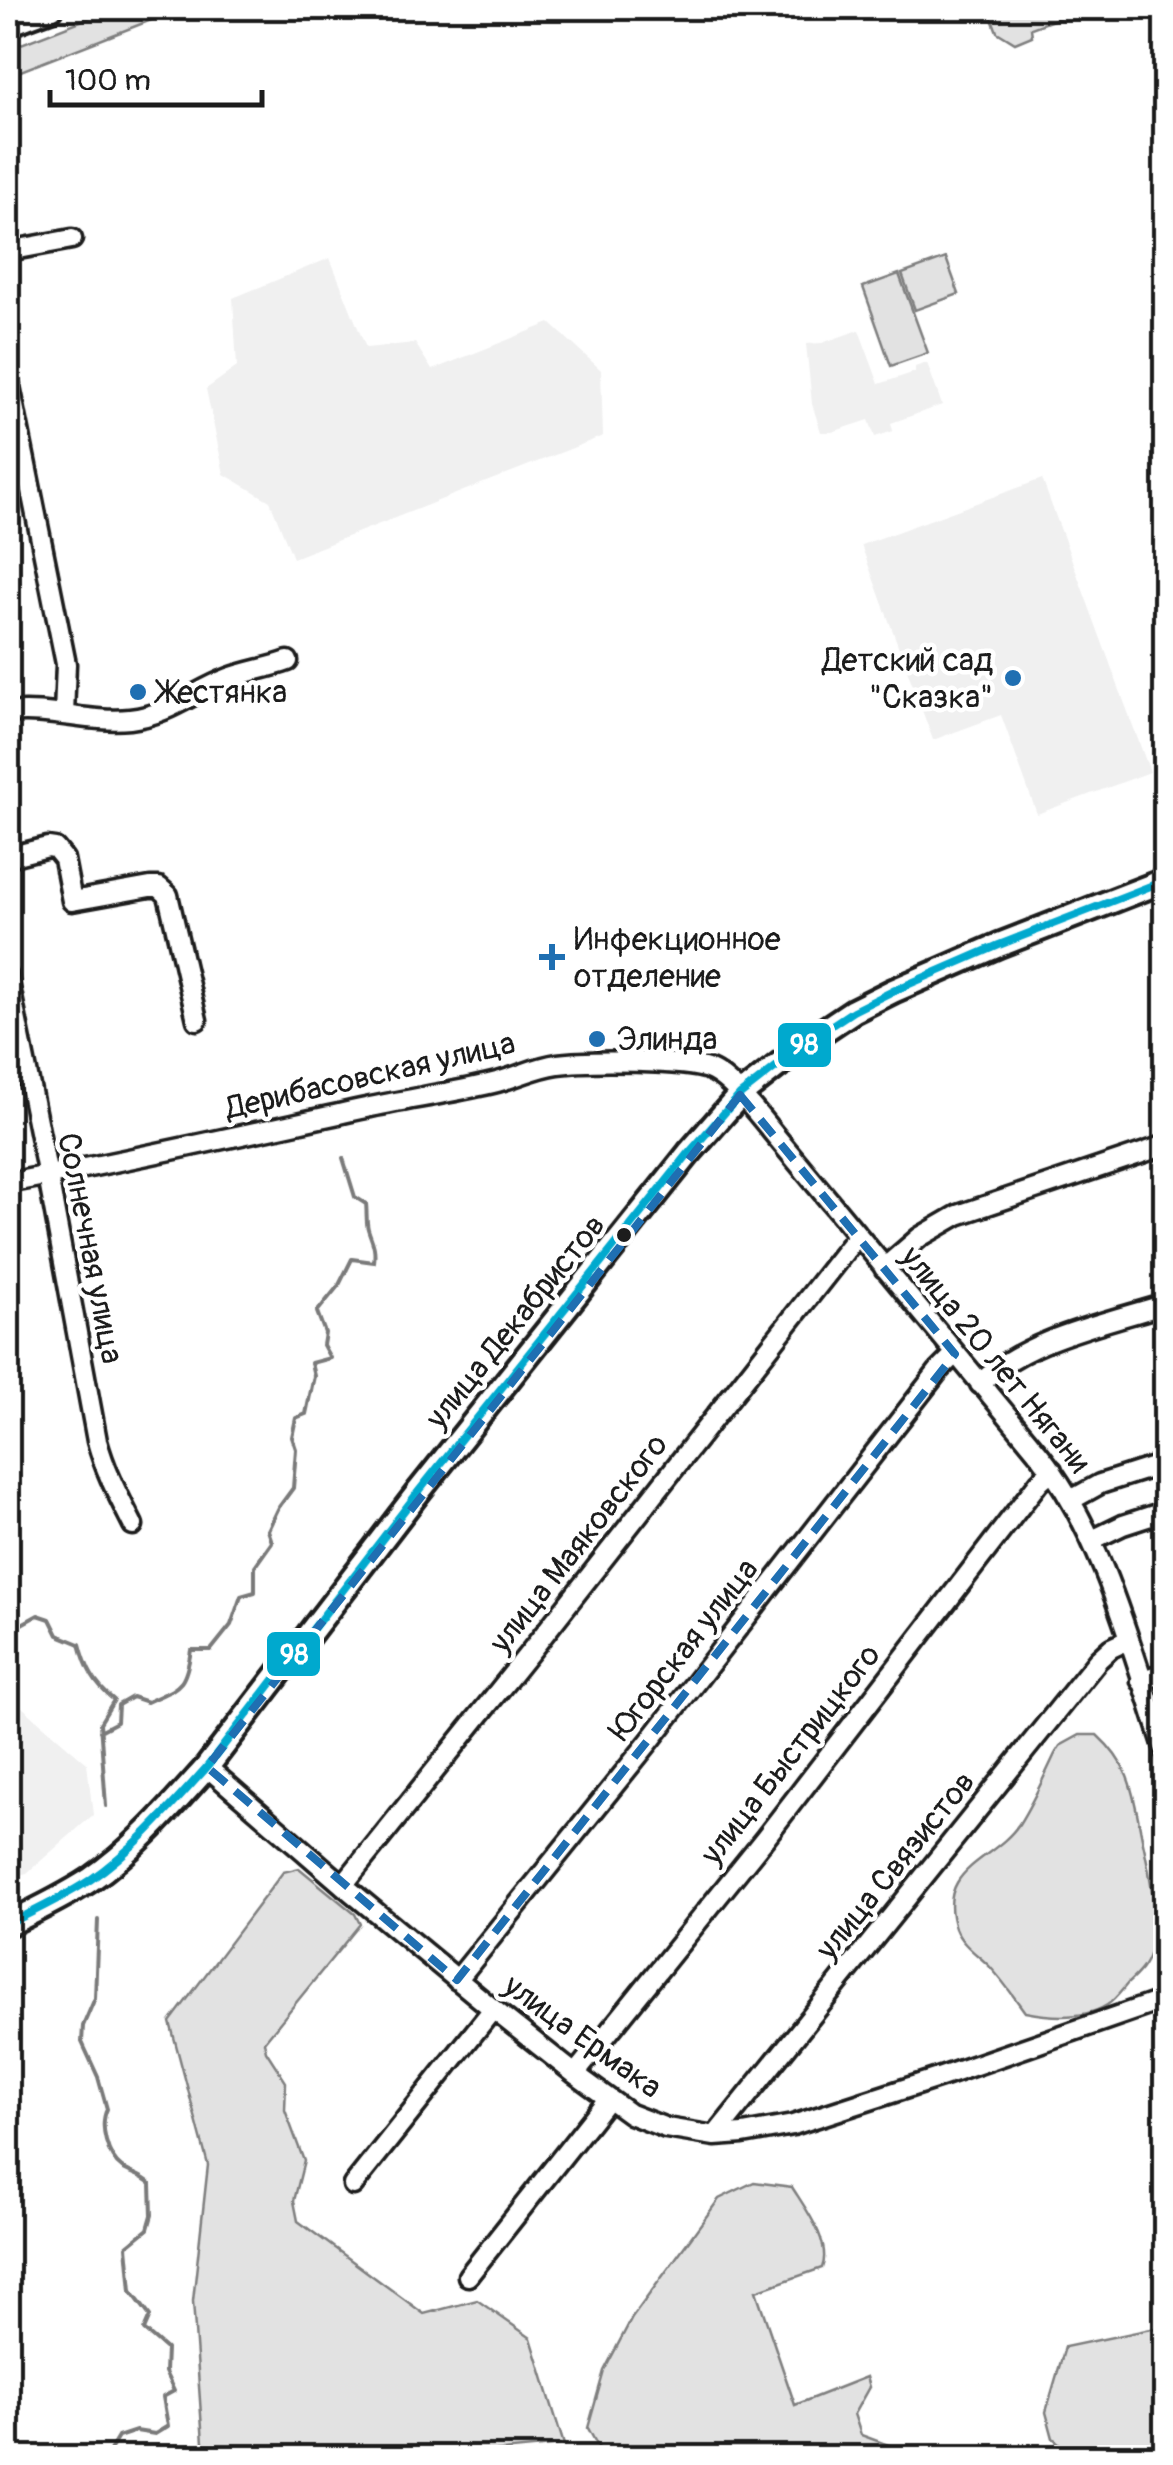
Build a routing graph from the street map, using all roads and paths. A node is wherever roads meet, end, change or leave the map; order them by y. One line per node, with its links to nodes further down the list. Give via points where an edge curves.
1 (50, 8): 2 (main road)
2 (8, 24)
3 (72, 239): 4 (street)
4 (8, 251)
5 (8, 376): 8 (street, via 66,664)
6 (288, 661): 8 (street, via 230,678 152,715 111,720)
7 (8, 714): 8 (street)
8 (64, 714)
9 (8, 857): 12 (street, via 55,848 64,858 72,901 164,890)
10 (1166, 880): 13 (main road, улица Декабристов, via 893,990 816,1036)
11 (8, 977): 15 (street, Солнечная улица)
12 (197, 1020)
13 (740, 1096): 15 (street, Дерибасовская улица, via 698,1066 546,1065 494,1082); 17 (street, улица 20 лет Нягани); 32 (main road, улица Декабристов, via 419,1491)
14 (1166, 1146): 18 (street, via 958,1215)
15 (48, 1176): 16 (street, Дерибасовская улица); 26 (street, Солнечная улица, via 102,1461)
16 (8, 1183)
17 (857, 1236): 18 (street, улица 20 лет Нягани); 33 (street, улица Маяковского)
18 (884, 1268): 20 (street, улица 20 лет Нягани)
19 (1166, 1304): 21 (street, via 1020,1353)
20 (955, 1354): 21 (street, улица 20 лет Нягани); 35 (street, Югорская улица)
21 (980, 1384): 23 (street, улица 20 лет Нягани)
22 (1166, 1462): 24 (street)
23 (1052, 1470): 24 (street, улица 20 лет Нягани); 38 (street, улица Быстрицкого)
24 (1072, 1500): 27 (street, улица 20 лет Нягани)
25 (1166, 1511): 27 (street)
26 (133, 1525)
27 (1092, 1540): 28 (street, улица 20 лет Нягани)
28 (1128, 1640): 30 (street, улица 20 лет Нягани); 40 (street, улица Связистов, via 1098,1660)
29 (1166, 1672): 30 (street)
30 (1142, 1680): 31 (street, улица 20 лет Нягани)
31 (1166, 1753)
32 (207, 1767): 33 (street, улица Ермака); 34 (main road, улица Декабристов, via 126,1852)
33 (343, 1885): 35 (street, улица Ермака)
34 (8, 1924)
35 (458, 1980): 37 (street, улица Ермака)
36 (1166, 1998): 40 (street, улица Ермака, via 793,2125)
37 (492, 2010): 38 (street, улица Ермака); 41 (street)
38 (575, 2074): 39 (street, улица Ермака)
39 (608, 2099): 40 (street, улица Ермака, via 650,2123); 42 (street)
40 (715, 2136)
41 (354, 2185)
42 (468, 2276)

